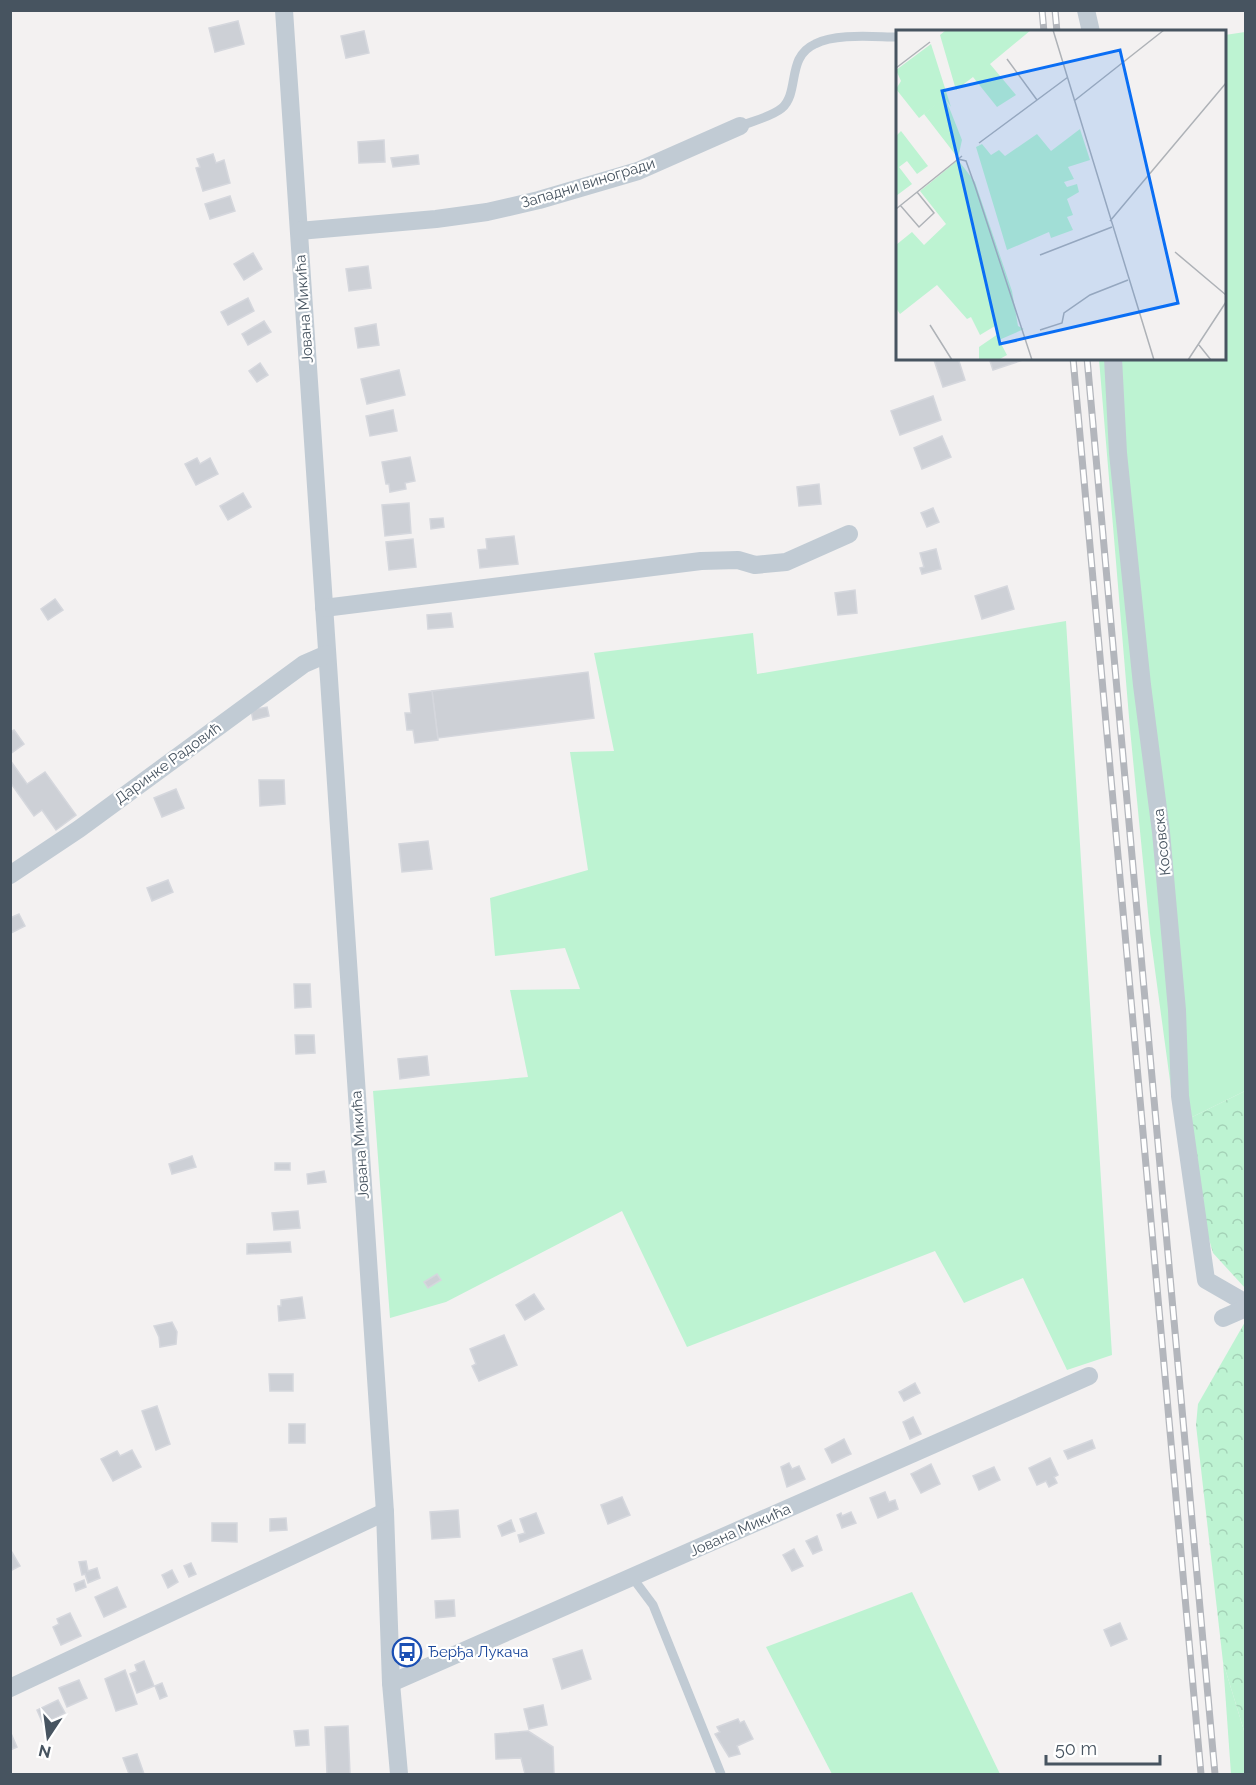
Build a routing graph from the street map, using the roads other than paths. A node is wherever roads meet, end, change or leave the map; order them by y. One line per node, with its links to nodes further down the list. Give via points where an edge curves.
1 (284, 10): 6 (street, Јована Микића)
2 (1086, 10): 3 (street)
3 (1091, 30)
4 (896, 37): 5 (lane, Западни виногради, via 843,38 813,44 798,62 786,103 773,114)
5 (740, 126): 6 (street, Западни виногради, via 638,171 539,200 436,219)
6 (299, 231): 9 (street, Јована Микића)
7 (1113, 360): 12 (street, Косовска, via 1118,453 1161,832 1177,1010 1180,1096 1200,1244 1206,1280)
8 (849, 534): 9 (street, via 786,562 755,565 738,560 702,561)
9 (324, 608): 10 (street, Јована Микића)
10 (327, 654): 11 (street, Даринке Радовић, via 304,664); 16 (street, Јована Микића)
11 (10, 876)
12 (1245, 1303)
13 (1245, 1308): 14 (street)
14 (1223, 1318)
15 (1089, 1376): 17 (street, Јована Микића)
16 (385, 1512): 18 (street, Јована Микића); 19 (street)
17 (632, 1577): 18 (street, Јована Микића); 21 (lane, via 653,1605)
18 (391, 1683): 20 (street, Јована Микића)
19 (10, 1688)
20 (399, 1774)
21 (721, 1774)

